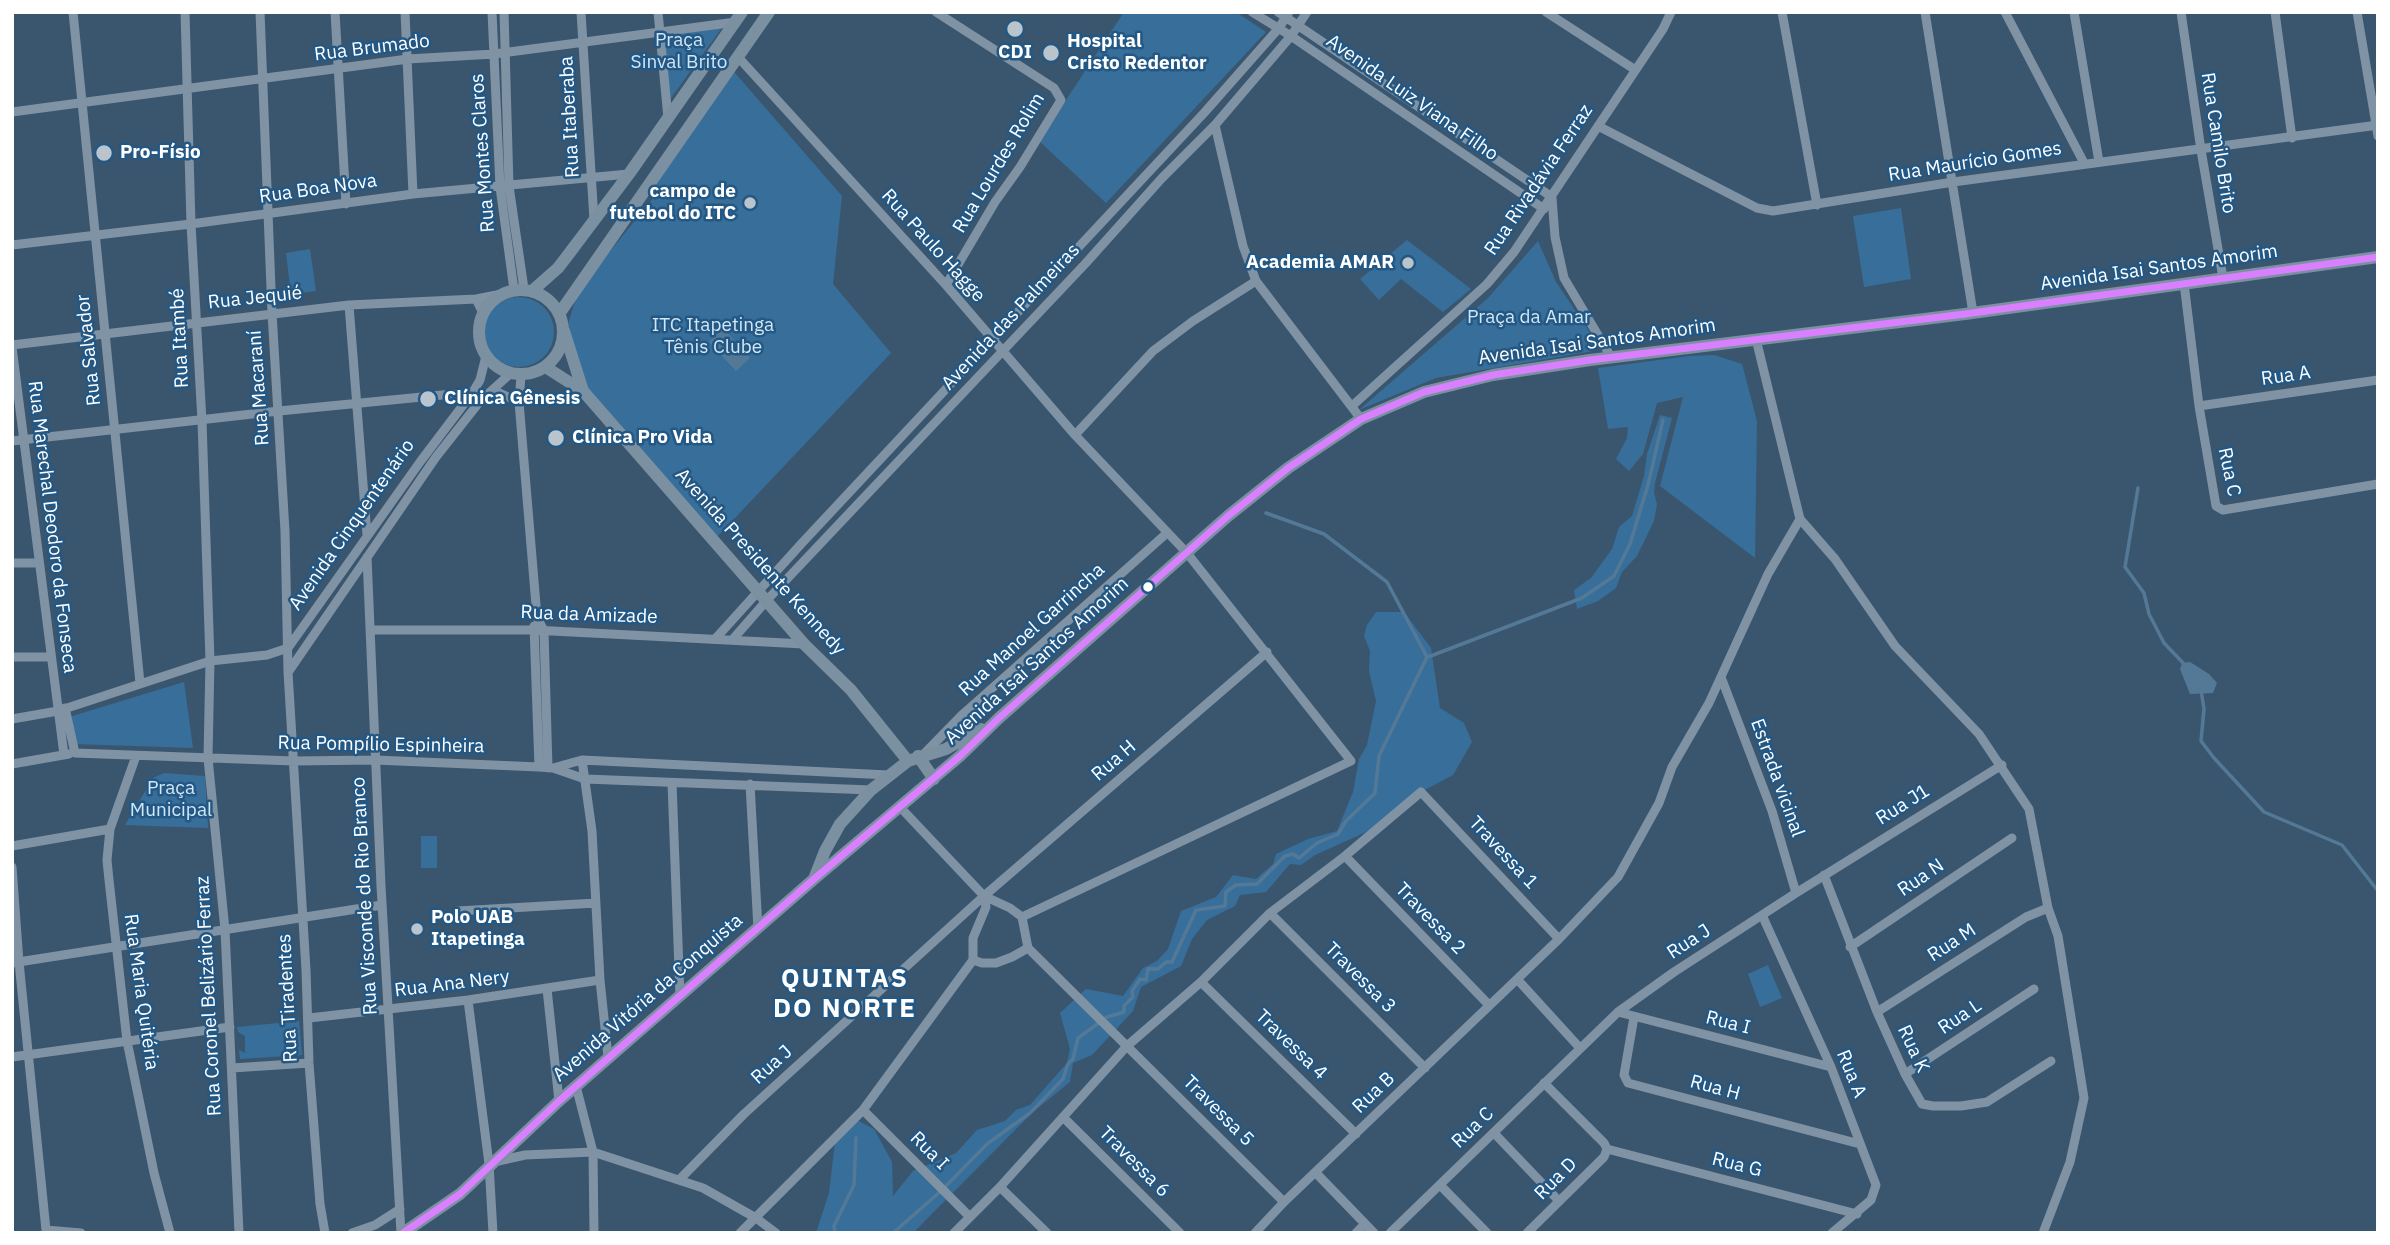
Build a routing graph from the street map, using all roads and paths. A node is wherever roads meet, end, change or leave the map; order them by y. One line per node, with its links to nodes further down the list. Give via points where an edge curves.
1 (73, 12): 40 (street, Rua Salvador)
2 (185, 12): 39 (street, Rua Itambé)
3 (260, 12): 38 (street, Rua Macaraní)
4 (335, 12): 36 (street)
5 (405, 12): 35 (street)
6 (492, 12): 33 (street, Rua Montes Claros)
7 (504, 12): 32 (street, Rua Montes Claros)
8 (581, 12): 31 (street, Rua Itaberaba)
9 (658, 12): 29 (street)
10 (769, 12): 34 (main road)
11 (936, 12): 68 (street, Rua Lourdes Rolim, via 1060,96)
12 (1252, 12): 28 (street, Avenida Luiz Viana Filho)
13 (1307, 12): 27 (street, Avenida das Palmeiras)
14 (1546, 12): 37 (street)
15 (1671, 12): 37 (street, Rua Rivadávia Ferraz)
16 (1782, 12): 58 (street)
17 (1925, 12): 53 (street)
18 (2005, 12): 26 (street)
19 (2017, 12): 26 (street)
20 (2074, 12): 49 (street)
21 (2181, 12): 48 (street, Rua Camilo Brito)
22 (2275, 12): 47 (street)
23 (2357, 12): 44 (street)
24 (1285, 14): 27 (street, Avenida Luiz Viana Filho); 28 (street, Avenida das Palmeiras)
25 (739, 17): 29 (street, Rua Brumado); 42 (main road)
26 (2011, 22): 50 (street)
27 (1300, 24): 30 (street, Avenida das Palmeiras); 57 (street, Avenida Luiz Viana Filho)
28 (1279, 28): 30 (street, Avenida Luiz Viana Filho); 80 (street, Avenida das Palmeiras)
29 (660, 30): 31 (street, Rua Brumado); 42 (street)
30 (1291, 36): 43 (street, Avenida das Palmeiras); 57 (street, Avenida Luiz Viana Filho)
31 (584, 43): 32 (street, Rua Brumado); 52 (street, Rua Itaberaba)
32 (504, 52): 33 (street, Rua Brumado); 54 (street, Rua Montes Claros)
33 (494, 54): 35 (street, Rua Brumado); 54 (street, Rua Montes Claros)
34 (738, 57): 68 (street, Rua Paulo Hagge); 75 (main road)
35 (408, 59): 36 (street, Rua Brumado); 55 (street)
36 (338, 69): 38 (street, Rua Brumado); 56 (street)
37 (1634, 69): 45 (street, Rua Rivadávia Ferraz)
38 (263, 79): 39 (street, Rua Brumado); 59 (street, Rua Macaraní)
39 (187, 90): 40 (street, Rua Brumado); 61 (street, Rua Itambé)
40 (80, 104): 41 (street, Rua Brumado); 62 (street, Rua Salvador)
41 (12, 112)
42 (668, 118): 51 (main road)
43 (1215, 125): 66 (street, via 1237,223); 82 (street, Avenida das Palmeiras)
44 (2377, 125): 46 (street); 47 (street, Rua Maurício Gomes)
45 (1598, 126): 57 (street, Rua Rivadávia Ferraz); 58 (street, Rua Maurício Gomes, via 1757,208 1773,211)
46 (2378, 136)
47 (2292, 138): 48 (street, Rua Maurício Gomes)
48 (2201, 150): 49 (street, Rua Maurício Gomes); 65 (street, Rua Camilo Brito)
49 (2099, 162): 50 (street, Rua Maurício Gomes)
50 (2084, 163): 53 (street, Rua Maurício Gomes)
51 (629, 174): 52 (street, Rua Boa Nova); 60 (main road)
52 (590, 177): 54 (street, Rua Boa Nova); 60 (street, Rua Itaberaba)
53 (1952, 182): 58 (street, Rua Maurício Gomes); 74 (street)
54 (505, 187): 55 (street, Rua Boa Nova); 69 (street, Rua Montes Claros)
55 (413, 194): 56 (street, Rua Boa Nova)
56 (346, 204): 59 (street, Rua Boa Nova)
57 (1549, 204): 84 (street, via 1564,278); 94 (street, Rua Rivadávia Ferraz, via 1487,284)
58 (1817, 205)
59 (269, 213): 61 (street, Rua Boa Nova); 72 (street, Rua Macaraní)
60 (594, 220): 69 (main road, via 558,268)
61 (191, 224): 62 (street, Rua Boa Nova); 76 (street, Rua Itambé)
62 (95, 236): 63 (street, Rua Boa Nova); 78 (street, Rua Salvador)
63 (12, 245)
64 (2378, 257): 65 (main road, Avenida Isai Santos Amorim)
65 (2223, 278): 67 (main road, Avenida Isai Santos Amorim)
66 (1256, 281): 94 (street); 99 (street, via 1153,351)
67 (2184, 283): 74 (main road, Avenida Isai Santos Amorim); 93 (street, Rua C)
68 (946, 285): 80 (street, Rua Paulo Hagge)
69 (518, 291): 70 (street, Rua Jequié); 73 (main road, via 491,302); 75 (main road, via 544,296)
70 (475, 299): 71 (street, Rua Jequié); 73 (street)
71 (349, 305): 72 (street, Rua Jequié); 91 (street)
72 (272, 313): 76 (street, Rua Jequié); 95 (street, Rua Macaraní)
73 (483, 313): 83 (main road, via 480,336)
74 (1973, 313): 79 (main road, Avenida Isai Santos Amorim)
75 (559, 314): 77 (main road)
76 (197, 322): 78 (street, Rua Jequié); 97 (street, Rua Itambé)
77 (563, 327): 85 (main road, via 559,351); 89 (main road, Avenida Presidente Kennedy)
78 (104, 334): 81 (street, Rua Jequié); 98 (street, Rua Salvador)
79 (1756, 339): 84 (main road, Avenida Isai Santos Amorim); 103 (street)
80 (993, 340): 82 (street, Rua Paulo Hagge); 110 (street, Avenida das Palmeiras)
81 (12, 346): 100 (street, Rua Marechal Deodoro da Fonseca)
82 (1004, 351): 99 (street, Rua Paulo Hagge); 110 (street, Avenida das Palmeiras)
83 (486, 356): 86 (main road); 90 (street, Avenida Cinquentenário)
84 (1611, 358): 96 (main road, Avenida Isai Santos Amorim, via 1493,374 1424,392)
85 (547, 368): 86 (main road); 89 (main road, Avenida Presidente Kennedy)
86 (516, 375): 88 (street, Avenida Cinquentenário); 92 (street)
87 (2378, 380): 93 (street, Rua A)
88 (493, 390): 92 (street); 107 (street, Avenida Cinquentenário, via 443,448)
89 (583, 391): 110 (main road, Avenida Presidente Kennedy)
90 (473, 393): 91 (street); 105 (street, Avenida Cinquentenário)
91 (356, 402): 95 (street); 105 (street)
92 (519, 402): 111 (street)
93 (2199, 405): 102 (street, Rua C, via 2214,503 2219,509)
94 (1352, 406): 96 (street)
95 (279, 411): 97 (street); 118 (street, Rua Macaraní)
96 (1361, 419): 106 (main road, Avenida Isai Santos Amorim, via 1288,468)
97 (202, 421): 98 (street); 122 (street, Rua Itambé)
98 (115, 429): 100 (street); 125 (street, Rua Salvador)
99 (1075, 435): 104 (street, Rua Paulo Hagge)
100 (24, 440): 101 (street); 108 (street, Rua Marechal Deodoro da Fonseca)
101 (12, 442)
102 (2378, 484)
103 (1800, 519): 124 (street, Rua B, via 1768,574); 138 (street, via 1835,559 1895,646 1966,719)
104 (1167, 533): 106 (street, Rua Paulo Hagge); 132 (street, Rua Manoel Garrincha)
105 (367, 536): 118 (street, Avenida Cinquentenário)
106 (1187, 552): 119 (street); 127 (main road, Avenida Isai Santos Amorim)
107 (367, 557): 113 (street, Rua Visconde do Rio Branco); 123 (street, Avenida Cinquentenário)
108 (38, 562): 109 (street); 121 (street, Rua Marechal Deodoro da Fonseca)
109 (12, 563)
110 (763, 594): 115 (street, Avenida das Palmeiras); 116 (street, Avenida das Palmeiras); 117 (main road, Avenida Presidente Kennedy)
111 (537, 618): 112 (street); 114 (street)
112 (533, 629): 113 (street, Rua da Amizade); 114 (street, Rua da Amizade); 139 (street)
113 (371, 630): 134 (street, Rua Visconde do Rio Branco)
114 (544, 631): 115 (street, Rua da Amizade); 139 (street)
115 (716, 638): 116 (street, Rua da Amizade)
116 (733, 639): 117 (street, Rua da Amizade)
117 (804, 643): 132 (main road, Avenida Presidente Kennedy)
118 (288, 648): 122 (street); 123 (street, Rua Macaraní)
119 (1267, 652): 156 (street, Rua H); 163 (street, via 1351,761)
120 (12, 657): 121 (street)
121 (51, 657): 126 (street, Rua Marechal Deodoro da Fonseca)
122 (210, 661): 125 (street); 133 (street, Rua Coronel Belizário Ferraz)
123 (288, 672): 135 (street, Rua Macaraní)
124 (1721, 677): 155 (street, Estrada vicinal, via 1772,811); 167 (street, Rua B, via 1618,877)
125 (140, 683): 126 (street)
126 (61, 709): 128 (street); 129 (street); 130 (street)
127 (999, 718): 132 (main road, via 957,744); 142 (main road, Avenida Isai Santos Amorim)
128 (12, 719)
129 (75, 753): 130 (street, Rua Pompílio Espinheira); 131 (street, Rua Pompílio Espinheira)
130 (64, 755): 137 (street, Rua Pompílio Espinheira)
131 (136, 756): 133 (street, Rua Pompílio Espinheira); 148 (street, Rua Maria Quitéria)
132 (916, 757): 140 (main road); 142 (main road, Avenida Presidente Kennedy)
133 (208, 758): 135 (street, Rua Pompílio Espinheira); 166 (street, Rua Coronel Belizário Ferraz)
134 (375, 760): 135 (street, Rua Pompílio Espinheira); 139 (street, Rua Pompílio Espinheira); 158 (street, Rua Visconde do Rio Branco)
135 (294, 761): 164 (street, Rua Tiradentes)
136 (582, 761): 139 (street, Rua Pompílio Espinheira); 140 (street, Rua Pompílio Espinheira); 141 (street)
137 (12, 764)
138 (2001, 765): 153 (street, Rua J1); 159 (street, via 2025,799 2033,820)
139 (547, 768): 141 (street, Rua Pompílio Espinheira)
140 (887, 775): 145 (main road)
141 (584, 779): 143 (street, Rua Pompílio Espinheira); 157 (street)
142 (934, 779): 146 (main road, Avenida Isai Santos Amorim)
143 (672, 783): 144 (street, Rua Pompílio Espinheira); 178 (street)
144 (750, 784): 145 (street, Rua Pompílio Espinheira); 165 (street)
145 (871, 790): 154 (main road, via 840,824)
146 (918, 792): 147 (main road, Avenida Vitória da Conquista)
147 (899, 806): 154 (main road, Avenida Vitória da Conquista); 156 (street)
148 (110, 829): 150 (street); 168 (street, Rua Maria Quitéria, via 107,860)
149 (2012, 838): 169 (street, Rua N)
150 (12, 846)
151 (1345, 856): 161 (street); 167 (street, Travessa 1, via 1421,792); 180 (street, Travessa 2)
152 (12, 867): 172 (street)
153 (1824, 875): 155 (street, Rua J); 169 (street, Rua K)
154 (814, 879): 165 (main road, Avenida Vitória da Conquista)
155 (1796, 893): 162 (street, Rua J)
156 (984, 896): 163 (street); 171 (street, via 986,907 973,938); 211 (street, Rua J)
157 (596, 903): 160 (street); 174 (street)
158 (382, 905): 164 (street); 181 (street, Rua Visconde do Rio Branco)
159 (2048, 908): 183 (street, Rua M, via 2026,916); 241 (street, via 2058,936 2084,1098 2070,1163)
160 (458, 911)
161 (1270, 913): 175 (street); 197 (street, Travessa 3)
162 (1762, 915): 182 (street, Rua J); 195 (street, Rua A)
163 (1022, 917): 170 (street)
164 (302, 918): 166 (street); 185 (street, Rua Tiradentes)
165 (758, 929): 178 (main road, Avenida Vitória da Conquista)
166 (225, 930): 168 (street); 186 (street, Rua Coronel Belizário Ferraz)
167 (1559, 939): 173 (street, Rua B)
168 (117, 946): 172 (street); 187 (street, Rua Maria Quitéria)
169 (1850, 947): 183 (street, Rua K)
170 (1027, 948): 171 (street, via 996,963); 188 (street, Travessa 5)
171 (974, 960): 202 (street)
172 (16, 963): 190 (street)
173 (1517, 979): 180 (street, Rua B); 189 (street)
174 (600, 980): 176 (street, Rua Ana Nery); 192 (street)
175 (1201, 982): 188 (street); 205 (street, Travessa 4)
176 (547, 989): 179 (street, Rua Ana Nery); 201 (street)
177 (2034, 989): 198 (street, Rua L)
178 (680, 996): 192 (main road, Avenida Vitória da Conquista)
179 (468, 1000): 181 (street, Rua Ana Nery); 209 (street)
180 (1489, 1005): 197 (street, Rua B)
181 (389, 1010): 185 (street, Rua Ana Nery); 216 (street, Rua Visconde do Rio Branco)
182 (1618, 1012): 184 (street, Rua I); 189 (street, Rua J)
183 (1877, 1012): 198 (street, Rua K)
184 (1634, 1017): 195 (street, Rua I); 206 (street, Rua H, via 1624,1075 1628,1083)
185 (309, 1018): 194 (street, Rua Tiradentes)
186 (230, 1027): 187 (street); 196 (street, Rua Coronel Belizário Ferraz)
187 (127, 1041): 190 (street); 222 (street, Rua Maria Quitéria)
188 (1127, 1046): 203 (street); 215 (street, Travessa 5)
189 (1579, 1047): 199 (street, Rua C)
190 (29, 1055): 191 (street); 221 (street, via 46,1230)
191 (12, 1057)
192 (608, 1057): 200 (main road, Avenida Vitória da Conquista)
193 (2051, 1061): 198 (street, Rua K, via 1996,1097 1975,1105 1923,1104)
194 (309, 1063): 196 (street); 224 (street, Rua Tiradentes)
195 (1831, 1067): 206 (street, Rua A)
196 (232, 1068): 223 (street, Rua Coronel Belizário Ferraz)
197 (1425, 1068): 205 (street, Rua B)
198 (1905, 1074)
199 (1544, 1083): 204 (street, Rua C); 207 (street)
200 (576, 1086): 201 (main road, Avenida Vitória da Conquista); 208 (street)
201 (559, 1101): 209 (main road, Avenida Vitória da Conquista)
202 (863, 1110): 218 (street, Rua I); 219 (street)
203 (1063, 1117): 213 (street); 233 (street, Travessa 6)
204 (1494, 1133): 212 (street, Rua C); 214 (street)
205 (1356, 1134): 210 (street, Rua B)
206 (1860, 1144): 217 (street, Rua A, via 1876,1185 1871,1200)
207 (1607, 1149): 214 (street, Rua D); 217 (street, Rua G)
208 (593, 1152): 209 (street, via 525,1155); 211 (street); 228 (street)
209 (489, 1164): 226 (main road, Avenida Vitória da Conquista, via 460,1194); 227 (street)
210 (1316, 1173): 215 (street, Rua B); 220 (street)
211 (680, 1178): 219 (street)
212 (1440, 1185): 237 (street, Rua C); 238 (street)
213 (1000, 1187): 218 (street); 232 (street)
214 (1559, 1201): 239 (street, Rua D)
215 (1284, 1202): 234 (street, Rua B)
216 (400, 1209): 225 (street); 226 (street, Rua Visconde do Rio Branco)
217 (1857, 1214): 240 (street, Rua A)
218 (970, 1217): 231 (street)
219 (756, 1218): 229 (street); 230 (street)
220 (1365, 1224): 235 (street); 236 (street)
221 (81, 1233)
222 (170, 1233)
223 (239, 1233)
224 (325, 1233)
225 (352, 1233)
226 (402, 1233)
227 (492, 1233)
228 (594, 1233)
229 (740, 1233)
230 (776, 1233)
231 (954, 1233)
232 (1047, 1233)
233 (1180, 1233)
234 (1255, 1233)
235 (1356, 1233)
236 (1374, 1233)
237 (1390, 1233)
238 (1487, 1233)
239 (1527, 1233)
240 (1832, 1233)
241 (2043, 1233)

